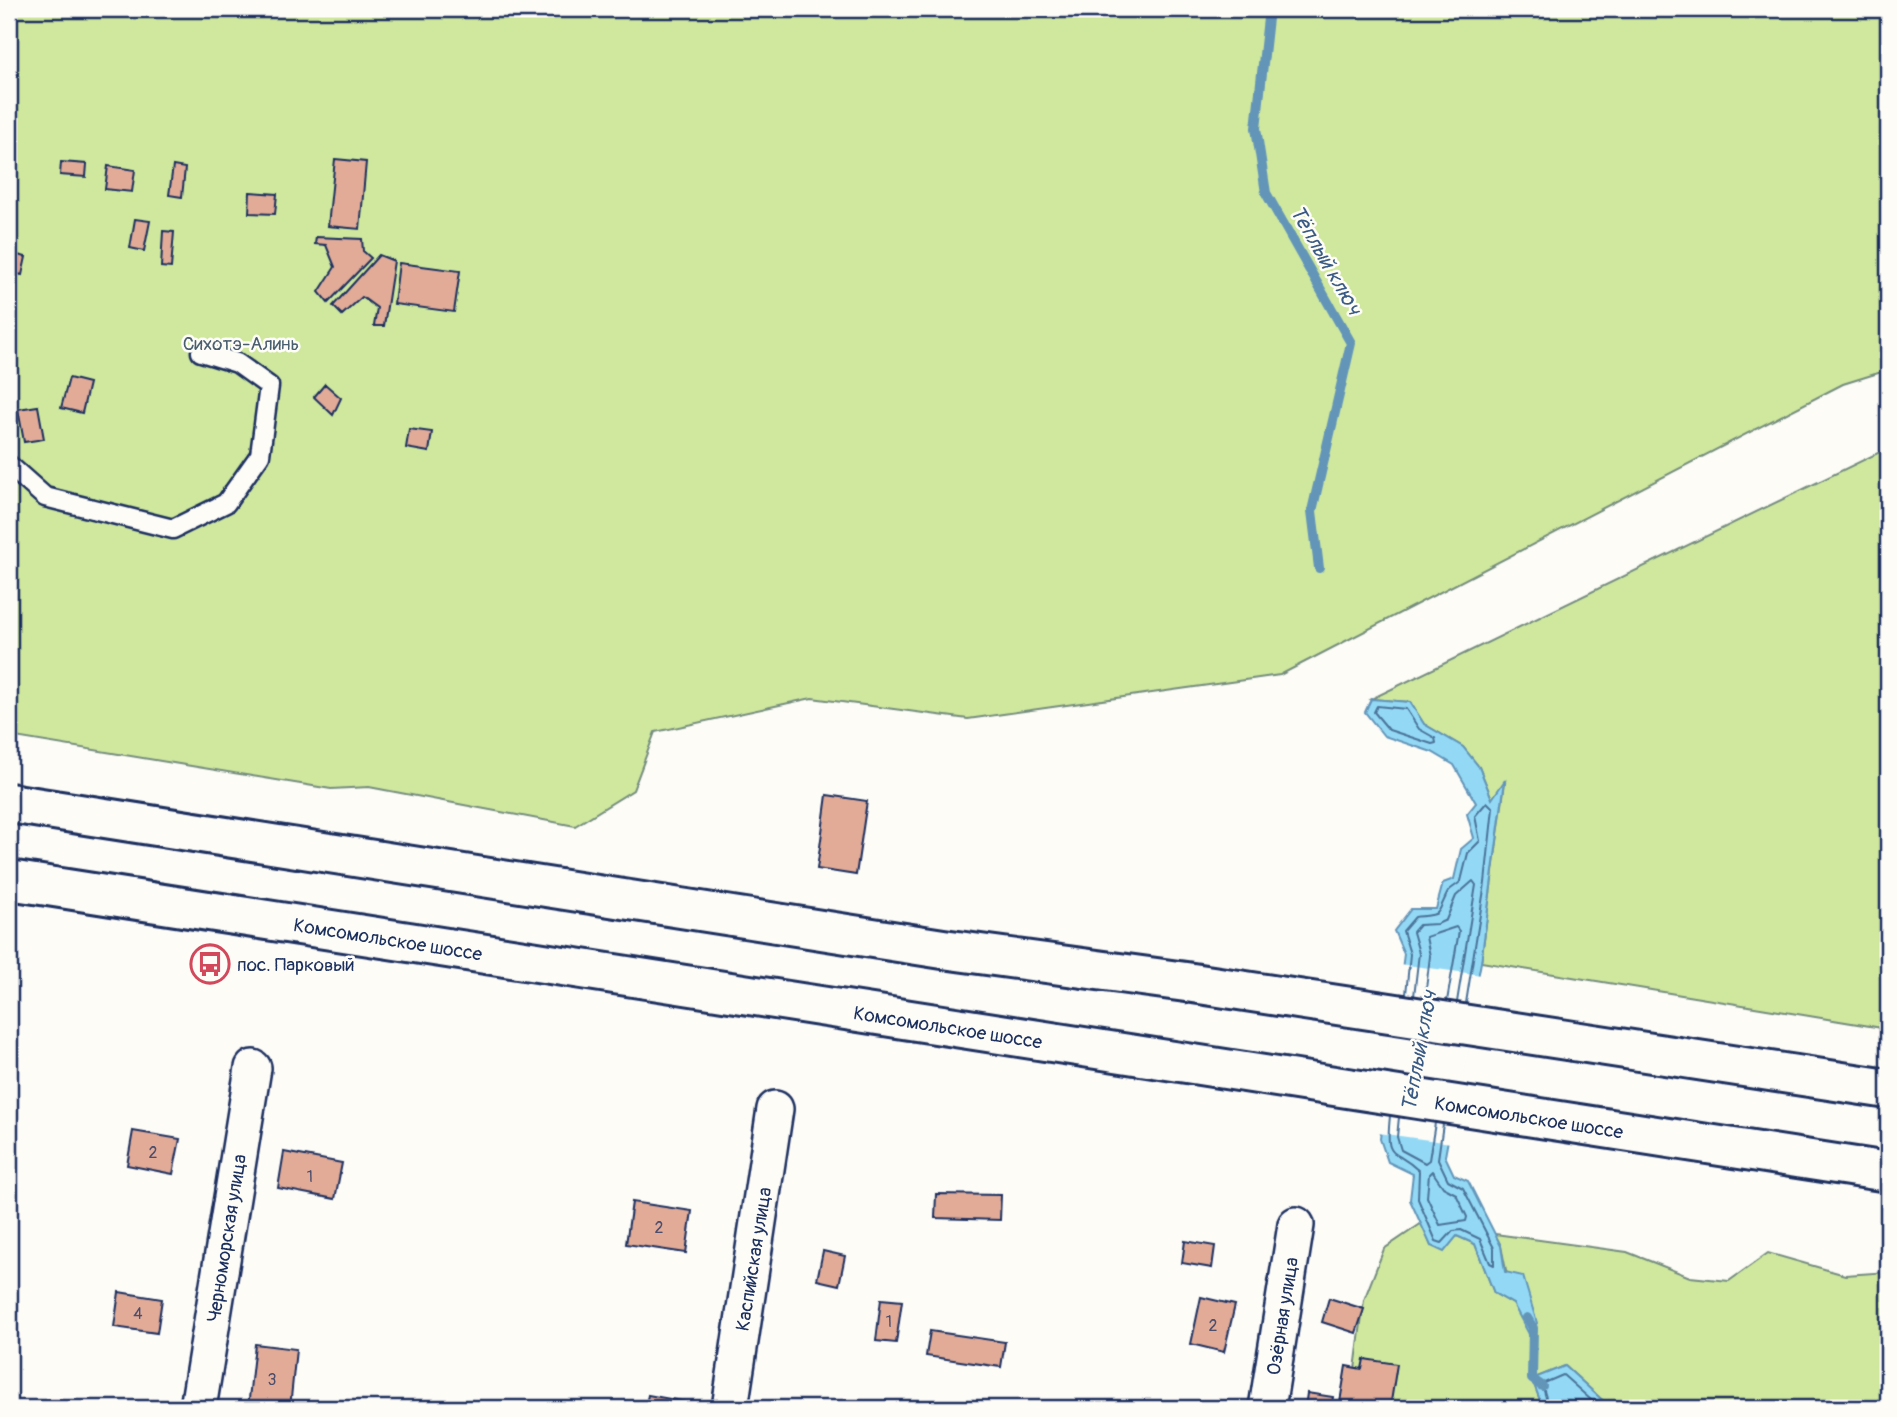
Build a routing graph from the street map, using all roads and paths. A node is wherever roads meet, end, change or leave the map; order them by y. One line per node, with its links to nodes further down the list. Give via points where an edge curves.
1 (201, 352): 2 (lane, via 237,363 269,386 260,455 226,503 173,529 45,497)
2 (9, 465)
3 (9, 803): 6 (main road, via 943,949)
4 (9, 880): 8 (main road, Комсомольское шоссе)
5 (253, 1068): 10 (street, Черноморская улица)
6 (1888, 1089)
7 (775, 1109): 11 (street, Каспийская улица)
8 (1888, 1172)
9 (1296, 1225): 12 (street, Озёрная улица)
10 (198, 1408)
11 (730, 1408)
12 (1267, 1408)

